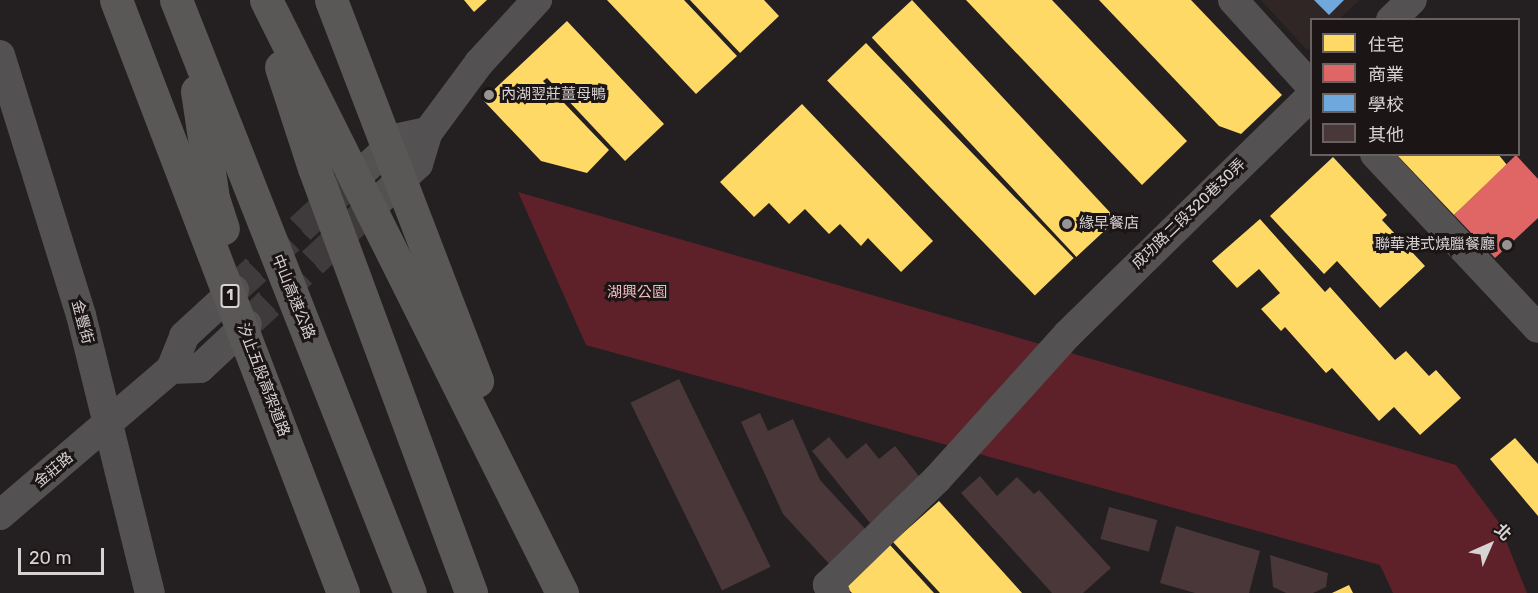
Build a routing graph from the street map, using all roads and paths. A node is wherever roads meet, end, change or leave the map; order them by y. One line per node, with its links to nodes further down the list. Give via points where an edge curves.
1 (116, 0): 27 (highway, 汐止五股高架道路 / 1)
2 (176, 0): 10 (highway, 中山高速公路)
3 (259, 0): 29 (highway, via 314,168)
4 (266, 0): 30 (highway)
5 (331, 0): 30 (highway)
6 (537, 0): 14 (street, via 479,63)
7 (1233, 0): 12 (street)
8 (1412, 0): 9 (street)
9 (1393, 18)
10 (189, 32): 26 (highway, via 213,198); 28 (highway, 中山高速公路)
11 (0, 55): 22 (street, 金豐街, via 81,315)
12 (1310, 86)
13 (1310, 96): 24 (street, 成功路二段320巷30弄, via 1068,334)
14 (428, 132): 16 (street, via 399,138); 17 (street, via 418,164)
15 (1377, 156): 20 (street)
16 (364, 170)
17 (377, 202)
18 (234, 290): 21 (street, via 184,336)
19 (247, 324): 21 (street, via 200,368)
20 (1538, 328)
21 (171, 369): 22 (street, 金莊路)
22 (107, 424): 23 (street, 金莊路); 25 (street, 金豐街)
23 (0, 515)
24 (832, 589)
25 (150, 593)
26 (328, 593)
27 (343, 593)
28 (410, 593)
29 (471, 593)
30 (560, 593)

